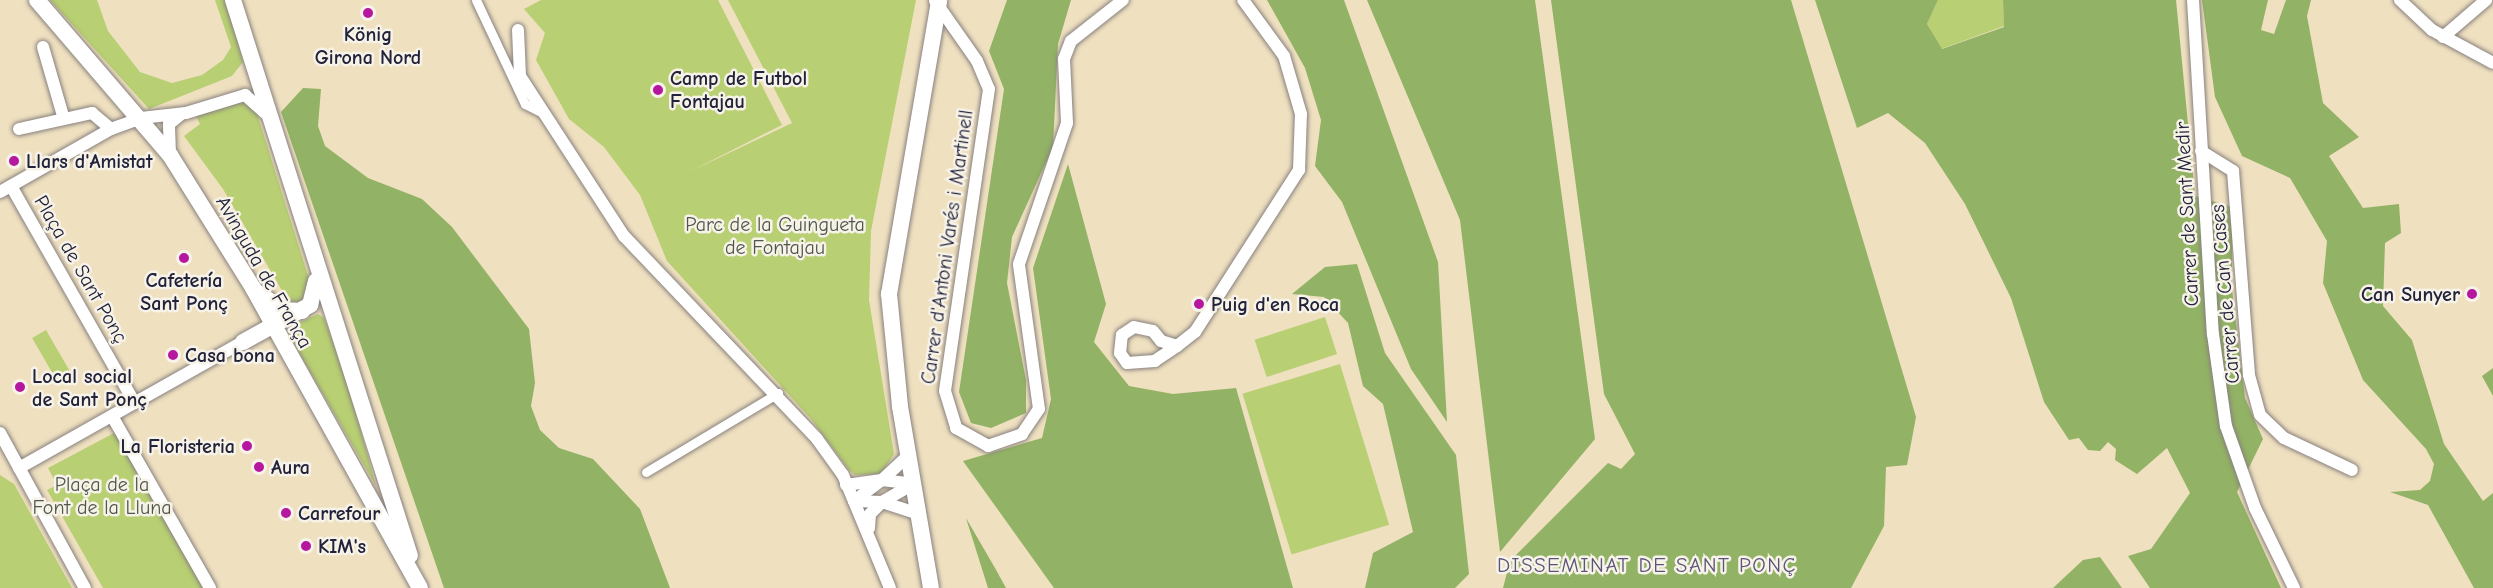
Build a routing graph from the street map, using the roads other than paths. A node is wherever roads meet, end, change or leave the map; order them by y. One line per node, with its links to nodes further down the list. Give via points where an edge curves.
1 (37, 0): 17 (main road, Avinguda de França)
2 (233, 0): 18 (main road, Avinguda de França)
3 (476, 0): 15 (street, via 525,104)
4 (1123, 0): 9 (street, Carrer d'Antoni Varés i Martinell, via 1071,41 1064,59 1068,103 1063,142 1019,264 1039,409 1022,434 988,446 956,428 945,391 989,89 977,61)
5 (1243, 0): 29 (street, via 1264,22 1284,56 1301,114 1299,170 1194,332)
6 (2193, 0): 21 (street, Carrer de Sant Medir)
7 (2400, 0): 11 (street)
8 (2486, 0): 11 (street)
9 (937, 2): 34 (main road, via 891,274)
10 (518, 30): 15 (street, via 520,76)
11 (2443, 37): 13 (street)
12 (43, 47): 16 (street)
13 (2493, 63)
14 (180, 114): 17 (street); 18 (street, via 245,95 257,100); 22 (street, via 169,124)
15 (545, 114): 30 (street, via 646,263)
16 (63, 116): 19 (street); 20 (street, via 96,114)
17 (141, 118): 20 (street); 22 (main road, Avinguda de França)
18 (272, 123): 24 (main road, Avinguda de França)
19 (19, 129)
20 (111, 129): 23 (street)
21 (2200, 152): 36 (street, Carrer de Can Cases, via 2233,171 2249,375 2260,415 2284,438); 50 (street, Carrer de Sant Medir, via 2213,334 2226,426 2255,508)
22 (170, 155): 25 (main road, Avinguda de França)
23 (6, 189): 31 (street, Plaça de Sant Ponç)
24 (315, 268): 26 (main road, via 315,299); 47 (main road, Avinguda de França)
25 (253, 288): 26 (main road, via 283,310); 27 (main road, Avinguda de França); 28 (main road, via 258,311)
26 (302, 311): 27 (main road)
27 (273, 328): 28 (main road); 47 (main road, Avinguda de França)
28 (243, 342): 31 (street)
29 (1176, 346)
30 (778, 393): 37 (street); 40 (street, via 818,439)
31 (135, 403): 32 (street)
32 (112, 416): 35 (street); 46 (street)
33 (0, 433): 35 (street)
34 (907, 457): 38 (street); 39 (main road)
35 (19, 468): 45 (street)
36 (2352, 470)
37 (646, 472)
38 (882, 480): 39 (street); 40 (street); 41 (street)
39 (913, 484): 42 (street); 43 (main road)
40 (846, 485): 41 (street)
41 (854, 501): 42 (street); 44 (street)
42 (882, 502): 43 (street); 44 (street, via 870,514)
43 (918, 514): 49 (main road)
44 (869, 532): 48 (street)
45 (85, 588)
46 (210, 588)
47 (421, 588)
48 (890, 588)
49 (931, 588)
50 (2294, 588)

